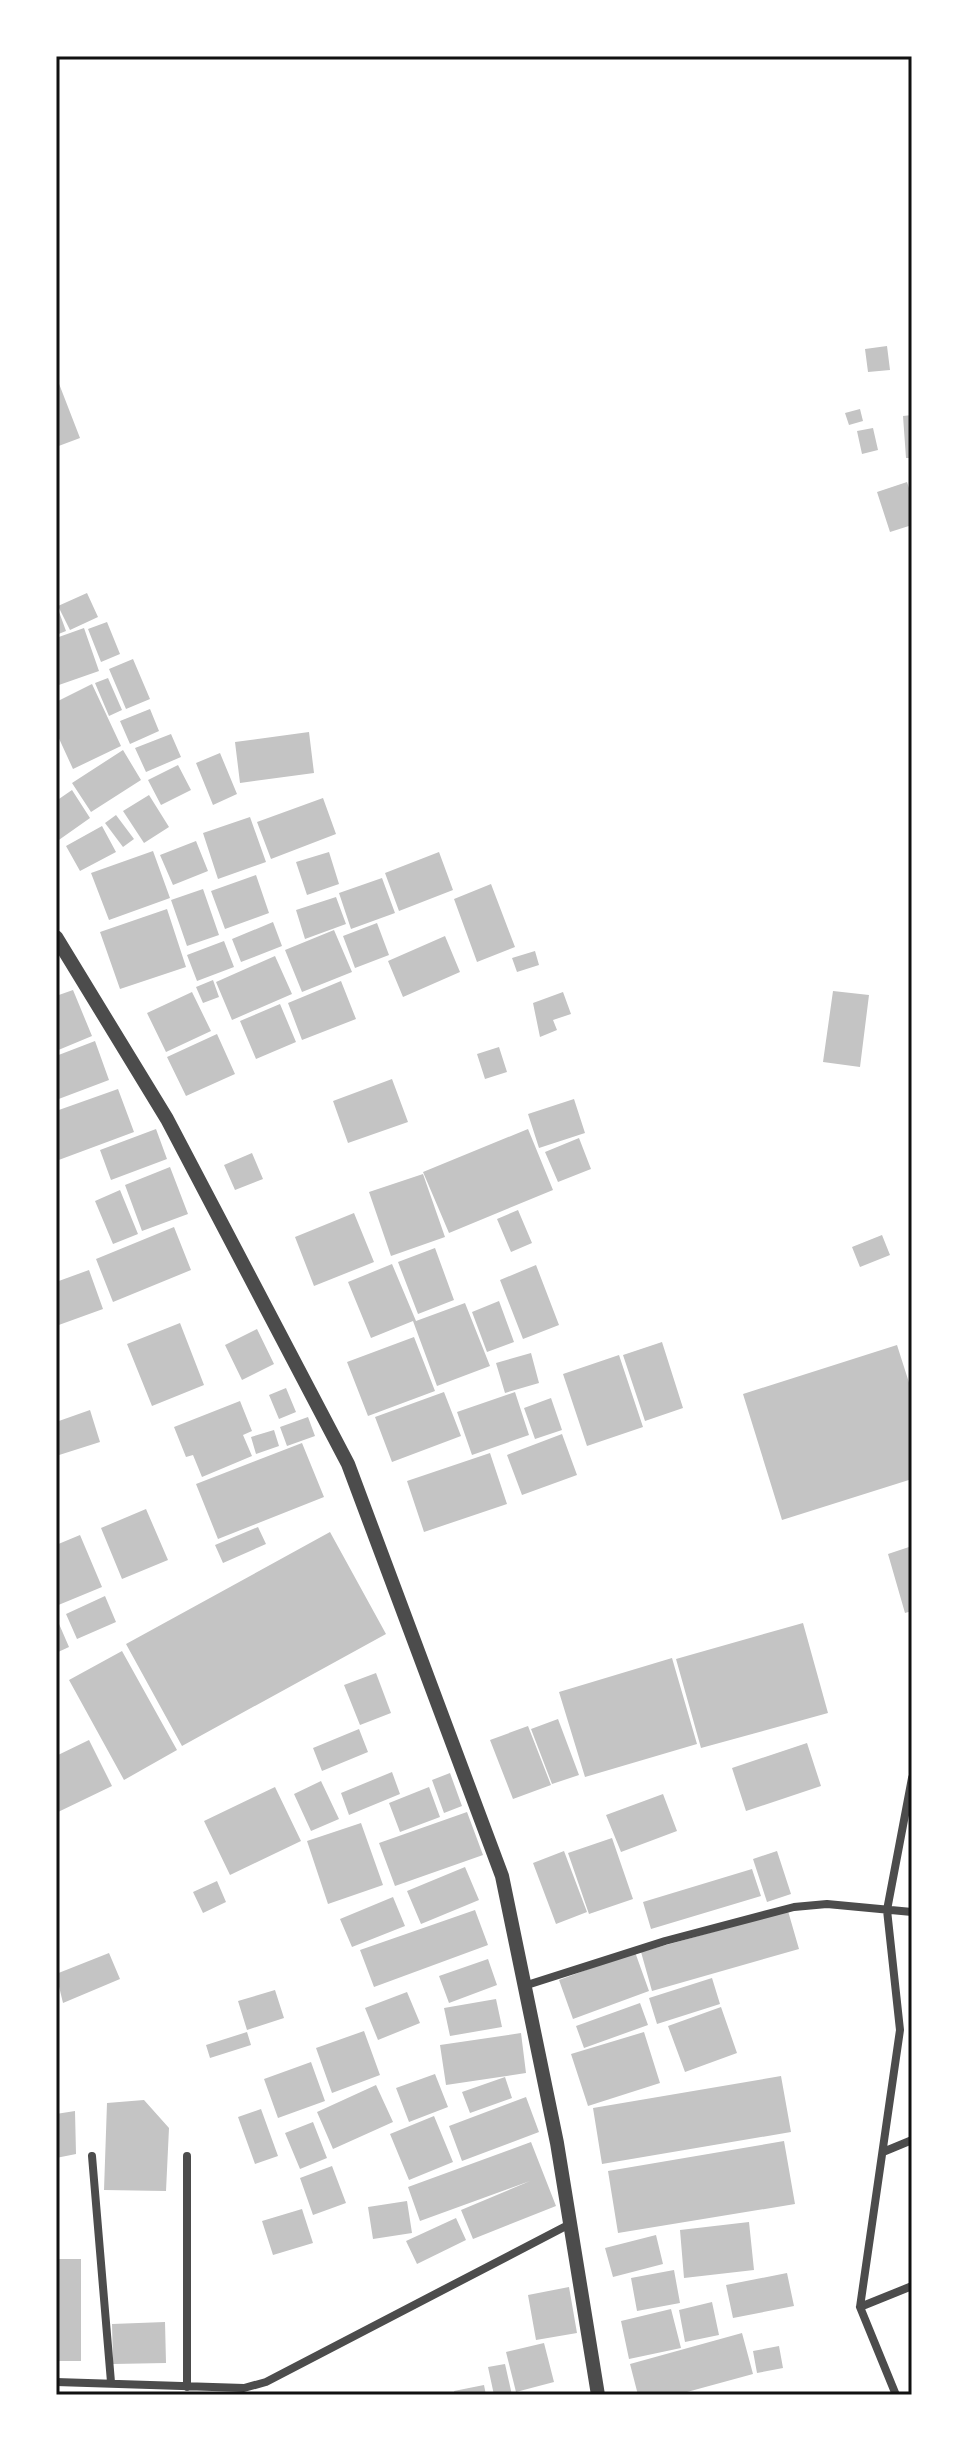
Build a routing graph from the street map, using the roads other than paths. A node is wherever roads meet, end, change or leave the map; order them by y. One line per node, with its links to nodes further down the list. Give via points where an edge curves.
1 (56, 937): 5 (street, via 167,1119 348,1464 502,1876)
2 (912, 1778): 3 (street)
3 (887, 1910): 4 (street); 5 (street, via 827,1904 794,1907); 7 (street, via 900,2030)
4 (912, 1912)
5 (527, 1985): 10 (street)
6 (912, 2140): 7 (street)
7 (883, 2152): 12 (street)
8 (92, 2156): 14 (street)
9 (187, 2156): 15 (street)
10 (568, 2225): 15 (street, via 266,2382 244,2388); 16 (street)
11 (912, 2286): 12 (street)
12 (860, 2307): 17 (street)
13 (56, 2382): 14 (street)
14 (111, 2382): 15 (street)
15 (187, 2387)
16 (598, 2395)
17 (896, 2395)

